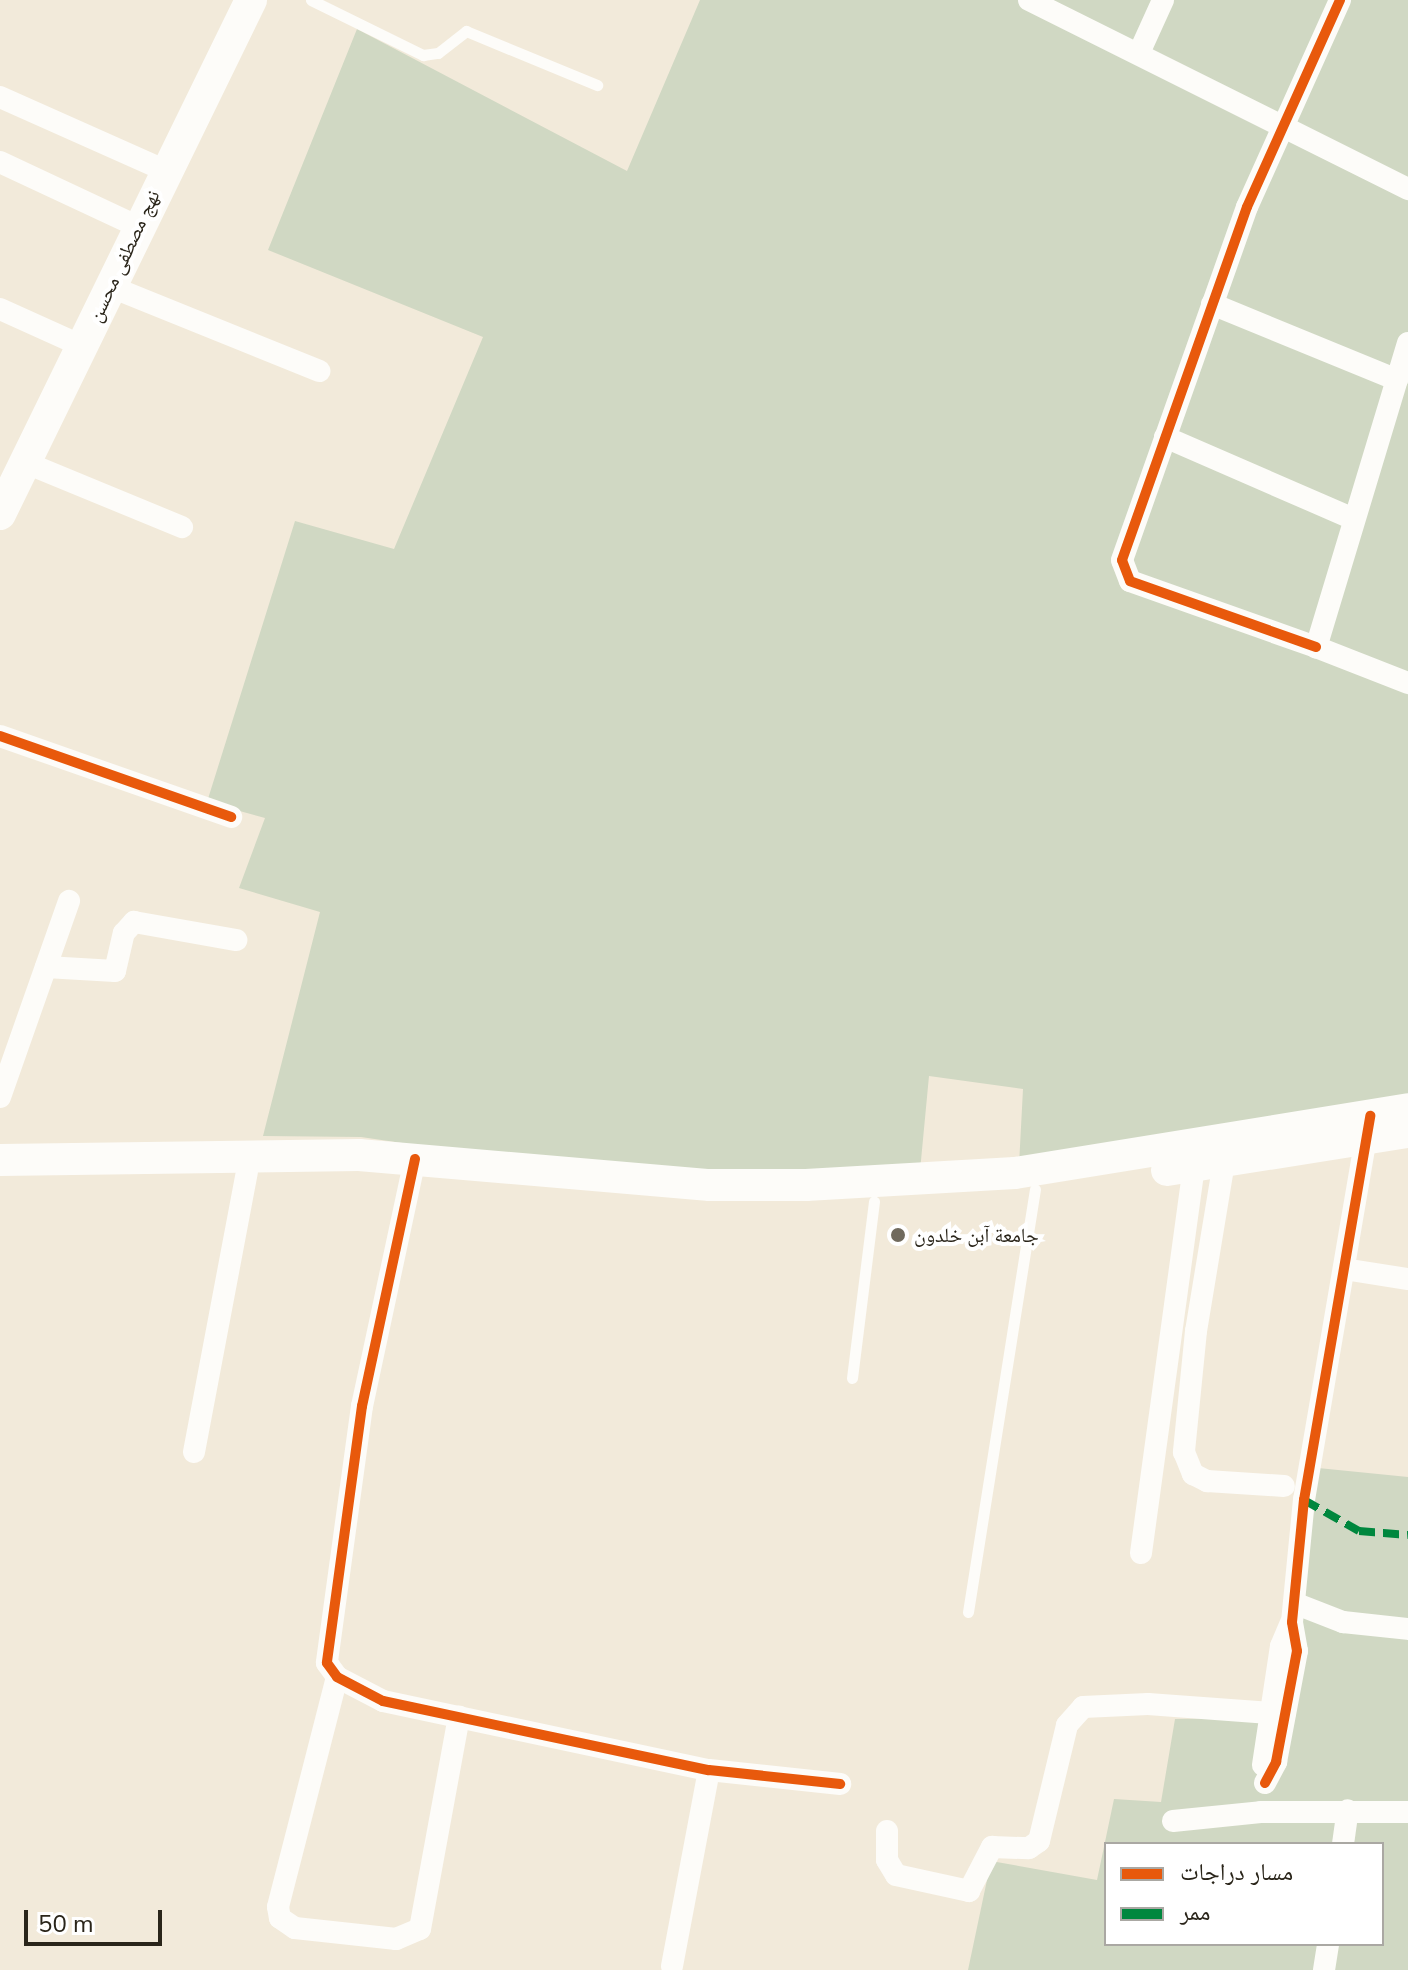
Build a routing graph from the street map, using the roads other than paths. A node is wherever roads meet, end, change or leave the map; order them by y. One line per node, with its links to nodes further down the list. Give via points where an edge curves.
1 (251, 0): 11 (main road, نهج مصطفى محسن)
2 (311, 0): 7 (lane, via 423,55 438,53 466,31)
3 (1029, 0): 6 (street)
4 (1163, 0): 6 (street)
5 (1340, 0): 9 (street)
6 (1139, 53): 9 (street)
7 (597, 85)
8 (0, 97): 11 (street)
9 (1281, 126): 12 (street); 15 (street)
10 (0, 162): 13 (street)
11 (164, 170): 13 (main road, نهج مصطفى محسن)
12 (1408, 189)
13 (139, 227): 14 (main road, نهج مصطفى محسن)
14 (109, 286): 18 (main road, نهج مصطفى محسن); 19 (street)
15 (1212, 304): 20 (street); 21 (street)
16 (0, 309): 18 (street)
17 (1408, 343): 20 (street)
18 (82, 346): 22 (main road, نهج مصطفى محسن)
19 (319, 371)
20 (1397, 380): 24 (street)
21 (1165, 437): 24 (street); 26 (street, via 1122,560 1130,581)
22 (24, 462): 23 (main road, نهج مصطفى محسن); 25 (street)
23 (0, 514)
24 (1354, 519): 26 (street)
25 (182, 527)
26 (1316, 647): 27 (street)
27 (1408, 683)
28 (0, 736): 29 (street)
29 (231, 817)
30 (69, 901): 32 (street)
31 (236, 940): 32 (street, via 134,922 124,933 115,971)
32 (46, 967): 33 (street)
33 (0, 1097)
34 (1408, 1109): 35 (main road)
35 (1368, 1128): 36 (main road); 38 (main road); 39 (main road, via 1015,1173 806,1185); 44 (street)
36 (1408, 1132)
37 (0, 1160): 39 (main road, via 275,1154)
38 (1209, 1164): 42 (main road); 48 (street, via 1184,1452 1193,1474 1207,1481); 49 (street)
39 (412, 1169): 40 (main road); 43 (main road, via 694,1206); 53 (street, via 337,1558 324,1653)
40 (247, 1172): 41 (main road); 47 (street)
41 (0, 1174)
42 (1035, 1189): 43 (main road); 50 (lane)
43 (874, 1201): 46 (lane)
44 (1344, 1269): 45 (street); 51 (street, via 1304,1500)
45 (1408, 1279)
46 (852, 1378)
47 (194, 1452)
48 (1284, 1486)
49 (1141, 1553)
50 (968, 1612)
51 (1293, 1612): 52 (street); 54 (street)
52 (1408, 1629)
53 (337, 1677): 55 (street, via 383,1701); 55 (street, via 278,1907 280,1918 295,1928 396,1939 420,1929)
54 (1277, 1714): 59 (street); 62 (street, via 1148,1704 1083,1707 1067,1725 1039,1841 1029,1848 992,1847 969,1891 896,1875 887,1860)
55 (459, 1717): 56 (street)
56 (709, 1770): 57 (street); 65 (street)
57 (840, 1784)
58 (1348, 1810): 59 (street); 60 (street); 63 (street)
59 (1261, 1812): 61 (street)
60 (1408, 1812)
61 (1173, 1821)
62 (887, 1831)
63 (1343, 1842)
64 (1328, 1946): 66 (street)
65 (672, 1966)
66 (1324, 1970)

